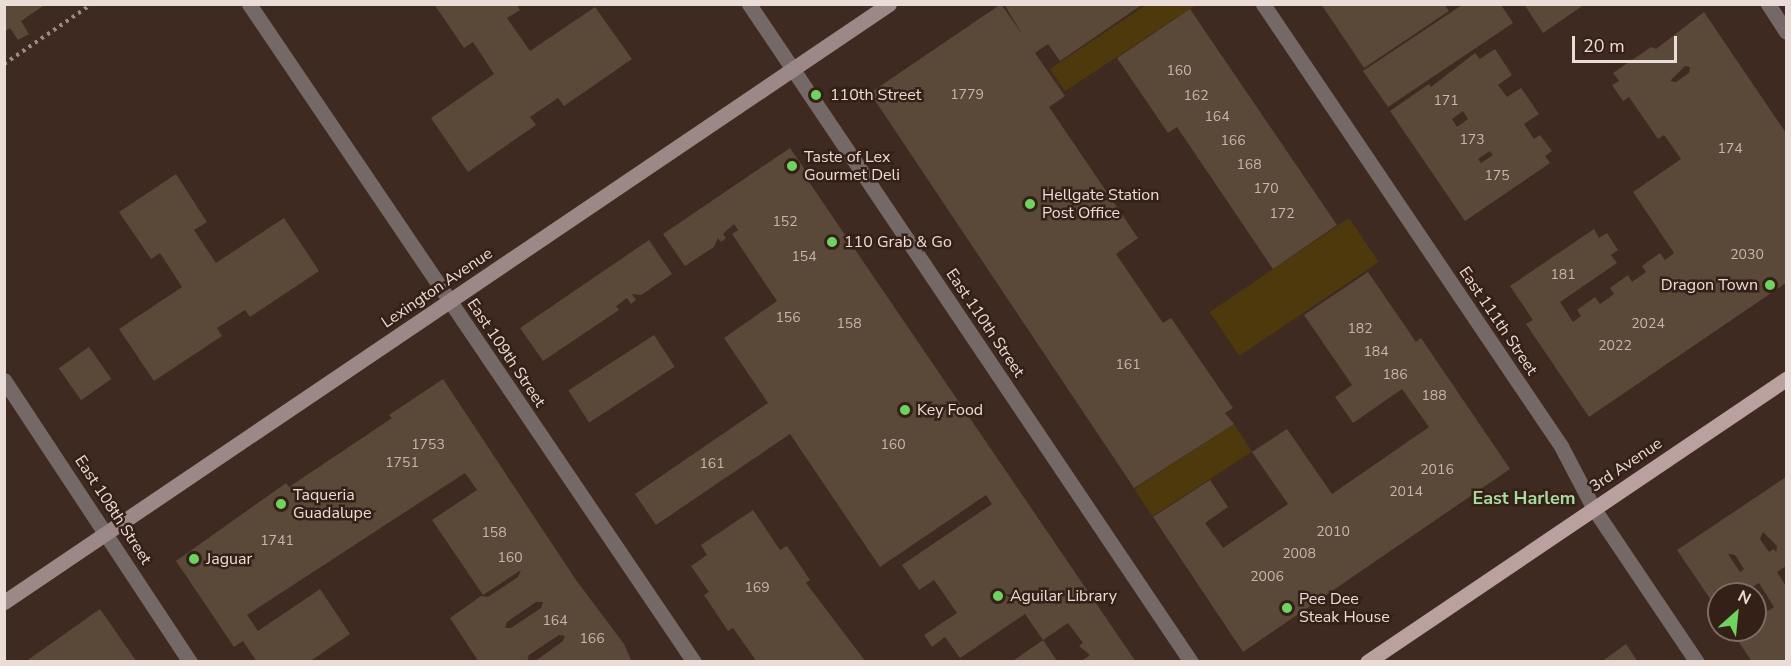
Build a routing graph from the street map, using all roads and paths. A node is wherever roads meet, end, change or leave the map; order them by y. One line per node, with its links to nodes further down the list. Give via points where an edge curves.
1 (92, 4): 8 (path)
2 (249, 4): 10 (street, East 109th Street)
3 (749, 4): 9 (street, East 110th Street)
4 (889, 4): 9 (main road, Lexington Avenue)
5 (1263, 4): 13 (street, East 111th Street, via 1561,446)
6 (1768, 4): 7 (street)
7 (1786, 32)
8 (4, 64)
9 (794, 70): 10 (main road, Lexington Avenue); 18 (street, East 110th Street)
10 (450, 302): 14 (main road, Lexington Avenue); 17 (street, East 109th Street)
11 (1786, 379): 13 (main road, 3rd Avenue)
12 (4, 380): 14 (street, East 108th Street)
13 (1594, 509): 19 (main road, 3rd Avenue); 20 (street, East 111th Street)
14 (106, 532): 15 (main road, Lexington Avenue); 16 (street, East 108th Street)
15 (4, 602)
16 (190, 662)
17 (694, 662)
18 (1191, 662)
19 (1367, 662)
20 (1697, 662)

